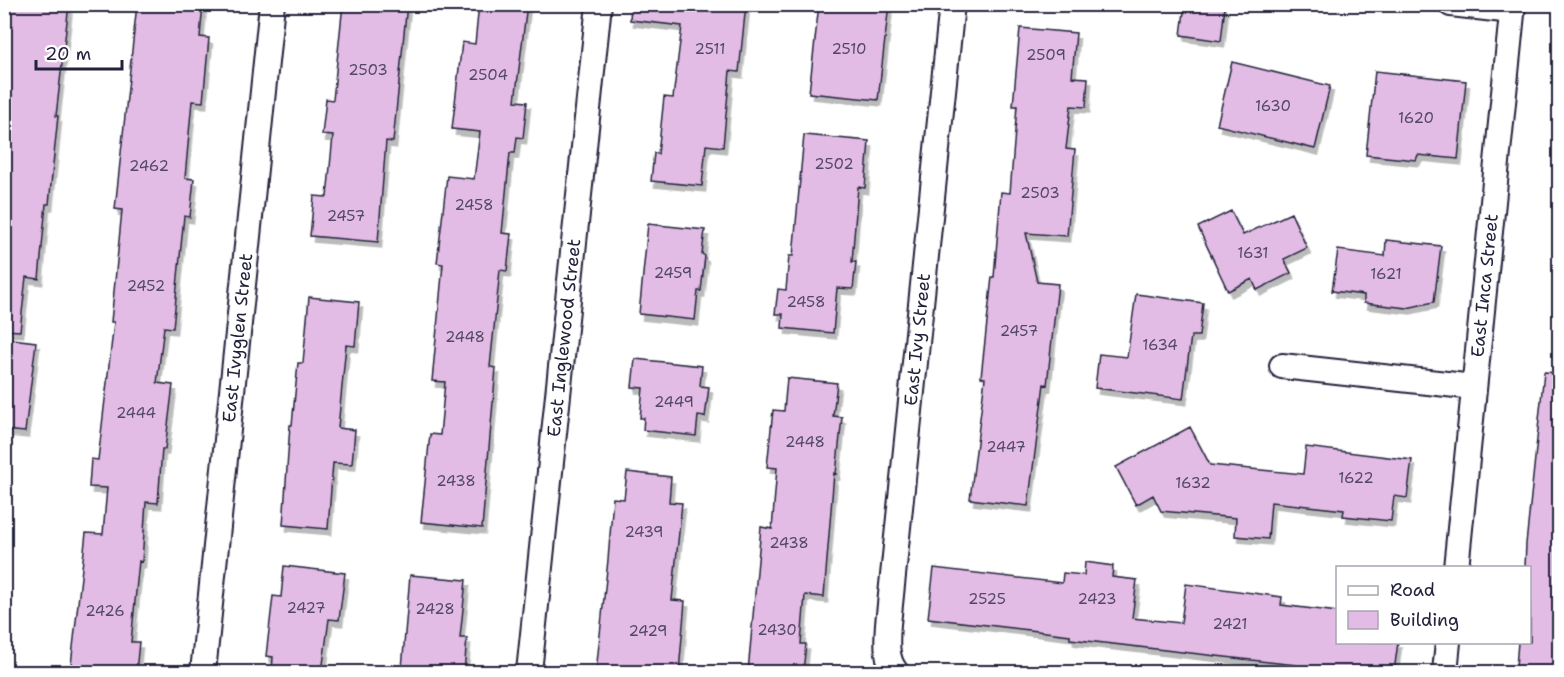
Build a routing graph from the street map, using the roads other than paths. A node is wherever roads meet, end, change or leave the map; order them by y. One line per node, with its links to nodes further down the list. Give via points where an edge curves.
1 (272, 4): 10 (street, East Ivyglen Street)
2 (599, 4): 11 (street, East Inglewood Street)
3 (952, 4): 12 (street, East Ivy Street, via 888,624 888,656)
4 (1450, 4): 5 (street)
5 (1513, 8): 7 (street, East Inca Street)
6 (1282, 366): 7 (street)
7 (1474, 387): 8 (street, East Inca Street)
8 (1456, 566)
9 (1448, 644): 13 (street)
10 (203, 672)
11 (530, 672)
12 (896, 672)
13 (1445, 672)

